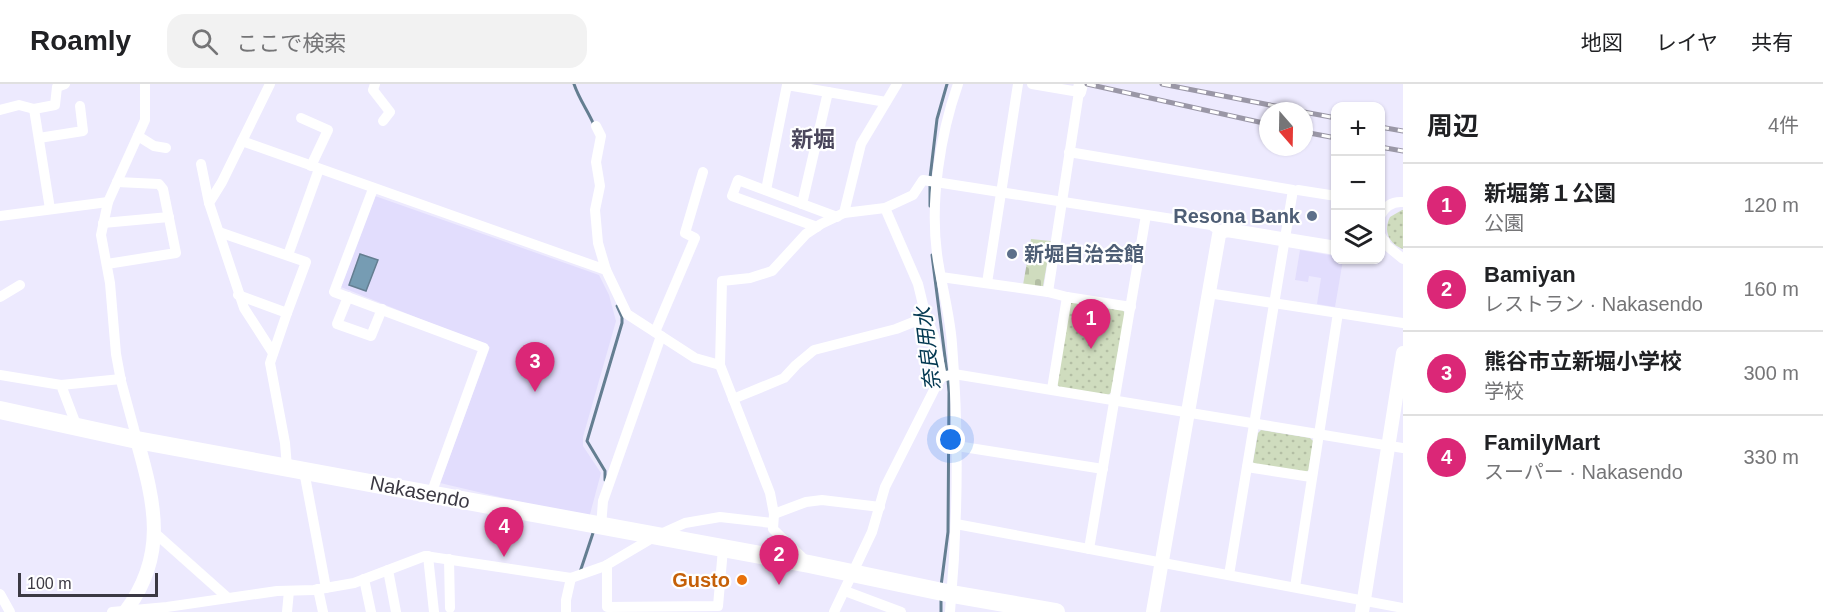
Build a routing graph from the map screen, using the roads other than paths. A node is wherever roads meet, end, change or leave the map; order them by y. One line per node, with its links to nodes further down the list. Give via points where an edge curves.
1 (65, 84): 13 (street, via 57,87 55,105)
2 (145, 84): 18 (street, via 145,120)
3 (270, 84): 20 (street)
4 (375, 84): 16 (street, via 373,90 390,112)
5 (897, 84): 11 (street)
6 (958, 84): 26 (street)
7 (1018, 84): 31 (street)
8 (1032, 84): 9 (street)
9 (1080, 88): 22 (street)
10 (828, 92): 11 (street); 29 (street, via 787,84); 37 (street)
11 (886, 102): 41 (street, via 861,144)
12 (80, 106): 19 (street, via 83,131)
13 (34, 108): 14 (street, via 19,105); 19 (street)
14 (0, 110)
15 (301, 118): 24 (street, via 328,130)
16 (383, 122)
17 (596, 126): 55 (street, via 601,136 596,162 600,186 595,210)
18 (138, 136): 21 (street, via 154,146); 27 (street)
19 (39, 138): 39 (street)
20 (242, 141): 24 (street); 36 (street)
21 (166, 147)
22 (1069, 152): 33 (street); 49 (street, via 1293,190)
23 (201, 164): 36 (street)
24 (315, 167): 28 (street); 52 (street)
25 (703, 172): 72 (street, via 685,233 695,238)
26 (931, 180): 31 (street); 38 (street, via 920,181 913,195); 56 (street)
27 (117, 182): 34 (street); 44 (street, via 159,184)
28 (373, 189): 55 (street); 63 (street, via 334,292)
29 (766, 190): 37 (street); 46 (street, via 738,180 732,196)
30 (1298, 190): 32 (street)
31 (1002, 192): 33 (street); 57 (street)
32 (1331, 195)
33 (1062, 201): 42 (street); 59 (street)
34 (108, 202): 39 (street); 45 (street)
35 (1403, 202): 40 (street, via 1392,202)
36 (208, 203): 47 (street)
37 (802, 204): 41 (street)
38 (885, 208): 41 (street); 70 (street, via 918,284)
39 (50, 209): 43 (street)
40 (1384, 210)
41 (841, 215): 46 (street)
42 (1146, 215): 48 (street, via 1211,225); 66 (street)
43 (0, 216)
44 (169, 218): 45 (street); 54 (street, via 176,253)
45 (103, 223): 54 (street)
46 (817, 227): 75 (street, via 772,271 722,281)
47 (219, 232): 52 (street); 61 (street)
48 (1221, 232): 49 (street); 60 (street)
49 (1285, 240): 51 (street); 65 (street)
50 (1385, 243): 53 (street)
51 (1331, 247)
52 (288, 255): 68 (street, via 306,262)
53 (1403, 259)
54 (106, 264): 78 (street)
55 (606, 270): 72 (street, via 627,314)
56 (941, 277): 57 (street); 77 (street, via 952,342)
57 (987, 283): 59 (street)
58 (20, 285): 62 (street)
59 (1048, 292): 64 (street)
60 (1208, 293): 65 (street); 84 (street)
61 (238, 295): 68 (street); 73 (street)
62 (0, 297)
63 (348, 297): 67 (street); 67 (street, via 338,324 363,333 372,336)
64 (1067, 297): 66 (street); 80 (street)
65 (1275, 303): 69 (street); 85 (street)
66 (1131, 307): 82 (street)
67 (382, 309): 96 (street, via 484,348)
68 (287, 313): 73 (street)
69 (1338, 313): 71 (street); 87 (street)
70 (926, 317): 77 (street); 81 (street, via 896,329 814,350 784,378)
71 (1403, 323)
72 (658, 334): 75 (street, via 695,358); 100 (street, via 603,501)
73 (273, 353): 93 (street, via 270,363 285,443)
74 (1403, 353): 90 (street)
75 (720, 365): 81 (street)
76 (0, 375): 79 (street)
77 (948, 376): 80 (street); 89 (street); 97 (street, via 937,384 885,487)
78 (121, 379): 79 (street); 88 (street)
79 (61, 385): 86 (street)
80 (1052, 389): 82 (street)
81 (733, 399): 98 (street, via 770,493)
82 (1115, 399): 84 (street); 94 (street)
83 (0, 410): 86 (highway, Nakasendo)
84 (1188, 411): 85 (street); 107 (street)
85 (1255, 423): 87 (street); 92 (street)
86 (77, 427): 88 (highway, Nakasendo)
87 (1320, 434): 90 (street); 95 (street)
88 (137, 440): 93 (highway, Nakasendo); 101 (street, via 150,491)
89 (957, 446): 94 (street); 99 (street)
90 (1389, 446): 91 (street); 123 (street)
91 (1403, 448)
92 (1247, 467): 95 (street); 112 (street)
93 (296, 469): 96 (highway, Nakasendo); 116 (street)
94 (1103, 469): 104 (street)
95 (1311, 477): 115 (street)
96 (431, 494): 100 (highway, Nakasendo)
97 (879, 507): 98 (street, via 822,500 806,502); 111 (street)
98 (773, 519): 102 (street, via 710,518); 108 (street, via 773,529)
99 (956, 524): 104 (street); 120 (street)
100 (601, 527): 102 (highway, Nakasendo)
101 (155, 533): 121 (street); 130 (street, via 145,580)
102 (654, 537): 103 (highway, Nakasendo); 109 (street)
103 (723, 549): 108 (highway, Nakasendo); 128 (street, via 718,606)
104 (1089, 549): 107 (street)
105 (428, 556): 106 (street); 110 (street); 138 (street)
106 (448, 560): 113 (street); 124 (street)
107 (1163, 562): 112 (street); 143 (street)
108 (809, 564): 111 (highway, Nakasendo)
109 (607, 565): 113 (street); 129 (street)
110 (388, 570): 114 (street); 137 (street)
111 (854, 573): 118 (street); 120 (highway, Nakasendo)
112 (1229, 574): 115 (street)
113 (571, 578): 139 (street)
114 (364, 579): 116 (street); 136 (street)
115 (1295, 587): 123 (street)
116 (322, 589): 117 (street); 135 (street)
117 (289, 591): 121 (street); 134 (street)
118 (845, 591): 140 (street); 141 (street)
119 (0, 594): 131 (street)
120 (946, 597): 125 (highway, Nakasendo)
121 (228, 598): 122 (street)
122 (216, 600): 127 (street); 133 (street)
123 (1363, 607): 126 (street)
124 (450, 608)
125 (1011, 608): 142 (highway, Nakasendo)
126 (1403, 608)
127 (167, 609): 130 (street)
128 (677, 609): 129 (street)
129 (608, 610)
130 (127, 611): 132 (street)
131 (10, 612)
132 (112, 612)
133 (216, 612)
134 (287, 612)
135 (322, 612)
136 (371, 612)
137 (396, 612)
138 (434, 612)
139 (566, 612)
140 (834, 612)
141 (901, 612)
142 (1056, 612)
143 (1154, 612)

